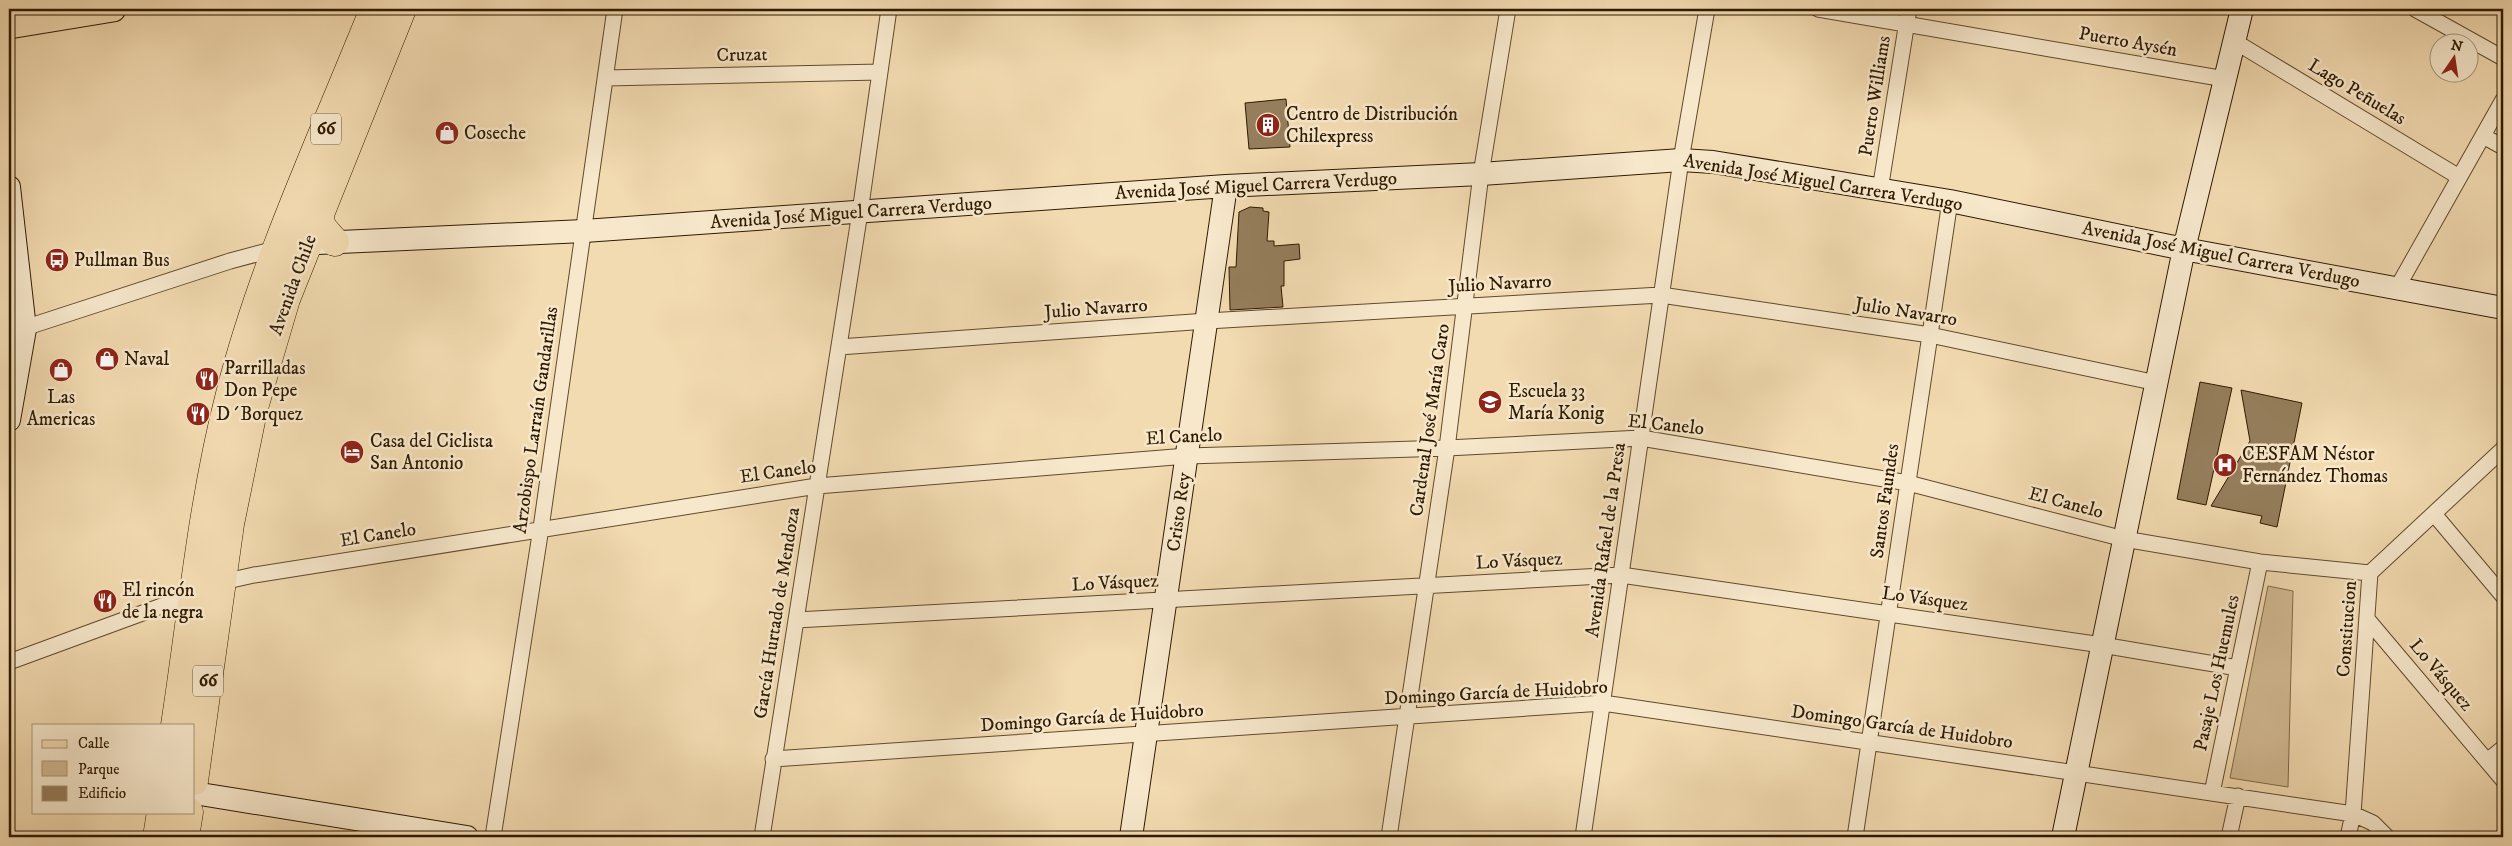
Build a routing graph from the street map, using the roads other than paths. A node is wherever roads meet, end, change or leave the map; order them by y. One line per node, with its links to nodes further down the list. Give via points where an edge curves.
1 (113, 9): 12 (main road)
2 (374, 9): 33 (highway, Avenida Chile / 66)
3 (402, 9): 29 (highway, Avenida Chile / 66)
4 (616, 9): 16 (street, Arzobispo Larraín Gandarillas)
5 (889, 9): 15 (street, García Hurtado de Mendoza)
6 (1508, 9): 22 (street, Cardenal José María Caro)
7 (1707, 9): 21 (street, Avenida Rafael de la Presa)
8 (1818, 9): 11 (street, Puerto Aysén)
9 (2242, 9): 13 (street)
10 (2415, 9): 14 (street)
11 (1908, 16): 17 (street, Puerto Aysén); 26 (street, Puerto Williams)
12 (9, 26)
13 (2234, 41): 17 (street); 23 (street, Lago Peñuelas)
14 (2503, 58)
15 (880, 72): 16 (street, Cruzat); 28 (street, García Hurtado de Mendoza)
16 (606, 78): 30 (street, Arzobispo Larraín Gandarillas)
17 (2225, 79): 34 (street)
18 (2503, 100): 19 (street)
19 (2483, 136): 20 (street); 23 (street)
20 (2503, 147)
21 (1681, 160): 22 (street, Avenida José Miguel Carrera Verdugo); 26 (street, Avenida José Miguel Carrera Verdugo, via 1713,162); 36 (street, Avenida Rafael de la Presa)
22 (1482, 174): 24 (street, Avenida José Miguel Carrera Verdugo); 37 (street, Cardenal José María Caro)
23 (2459, 177): 35 (street)
24 (1226, 186): 28 (street, Avenida José Miguel Carrera Verdugo); 39 (street, Cristo Rey)
25 (9, 187): 40 (street)
26 (1880, 190): 27 (street, Avenida José Miguel Carrera Verdugo)
27 (1950, 201): 34 (street, Avenida José Miguel Carrera Verdugo); 41 (street, Santos Faundes)
28 (860, 212): 30 (street, Avenida José Miguel Carrera Verdugo); 42 (street, García Hurtado de Mendoza)
29 (319, 214): 31 (highway, via 322,227); 32 (highway, Avenida Chile / 66)
30 (584, 231): 31 (street, Avenida José Miguel Carrera Verdugo); 52 (street, Arzobispo Larraín Gandarillas)
31 (335, 242): 32 (street, Avenida José Miguel Carrera Verdugo)
32 (307, 244): 33 (street, Avenida José Miguel Carrera Verdugo); 57 (highway, Avenida Chile / 66, via 271,346 253,411 240,467)
33 (278, 249): 40 (street, Avenida José Miguel Carrera Verdugo, via 220,264); 59 (highway, Avenida Chile / 66, via 244,343 218,442)
34 (2184, 249): 35 (street, Avenida José Miguel Carrera Verdugo); 43 (street)
35 (2396, 288): 38 (street, Avenida José Miguel Carrera Verdugo)
36 (1662, 295): 37 (street, Julio Navarro); 41 (street, Julio Navarro); 45 (street, Avenida Rafael de la Presa)
37 (1465, 306): 39 (street, Julio Navarro); 46 (street, Cardenal José María Caro)
38 (2503, 308)
39 (1207, 321): 42 (street, Julio Navarro); 48 (street, Cristo Rey)
40 (17, 331): 44 (street)
41 (1930, 335): 43 (street, Julio Navarro); 49 (street, Santos Faundes)
42 (839, 347): 50 (street, García Hurtado de Mendoza)
43 (2157, 383): 53 (street)
44 (9, 420)
45 (1641, 438): 46 (street, El Canelo); 49 (street, El Canelo); 56 (street, Avenida Rafael de la Presa)
46 (1447, 448): 48 (street, El Canelo); 58 (street, Cardenal José María Caro)
47 (2503, 450): 51 (street, Constitucion)
48 (1187, 456): 50 (street, El Canelo); 61 (street, Cristo Rey)
49 (1908, 483): 53 (street, El Canelo); 62 (street, Santos Faundes)
50 (817, 486): 52 (street, El Canelo); 63 (street, García Hurtado de Mendoza)
51 (2434, 514): 55 (street, Constitucion); 60 (street)
52 (540, 528): 57 (street, El Canelo); 88 (street, Arzobispo Larraín Gandarillas)
53 (2124, 539): 54 (street, El Canelo); 65 (street)
54 (2260, 562): 55 (street, El Canelo); 67 (street, Pasaje Los Huemules)
55 (2370, 573): 64 (street, Constitucion)
56 (1621, 575): 58 (street, Lo Vásquez); 62 (street, Lo Vásquez); 68 (street, Avenida Rafael de la Presa)
57 (223, 581): 59 (street, El Canelo); 77 (highway, Avenida Chile / 66)
58 (1426, 586): 61 (street, Lo Vásquez); 69 (street, Cardenal José María Caro)
59 (195, 594): 66 (street, El Canelo); 70 (highway, Avenida Chile / 66)
60 (2503, 596)
61 (1166, 600): 63 (street, Lo Vásquez); 71 (street, Cristo Rey)
62 (1888, 614): 65 (street, Lo Vásquez); 72 (street, Santos Faundes)
63 (796, 620): 74 (street, García Hurtado de Mendoza)
64 (2368, 620): 75 (street, Lo Vásquez); 84 (street, Constitucion)
65 (2102, 646): 67 (street, Lo Vásquez); 76 (street)
66 (9, 662)
67 (2238, 668): 79 (street, Pasaje Los Huemules)
68 (1602, 703): 69 (street, Domingo García de Huidobro); 72 (street, Domingo García de Huidobro); 92 (street, Avenida Rafael de la Presa)
69 (1407, 718): 71 (street, Domingo García de Huidobro); 91 (street, Cardenal José María Caro)
70 (175, 724)
71 (1146, 734): 74 (street, Domingo García de Huidobro); 90 (street, Cristo Rey)
72 (1869, 742): 76 (street, Domingo García de Huidobro); 93 (street, Santos Faundes)
73 (2503, 748): 75 (street)
74 (774, 760): 89 (street, García Hurtado de Mendoza)
75 (2487, 761): 78 (street, Lo Vásquez)
76 (2076, 772): 79 (street, Domingo García de Huidobro); 94 (street)
77 (195, 774)
78 (2503, 780)
79 (2212, 792): 81 (street, Domingo García de Huidobro)
80 (195, 793): 87 (street)
81 (2238, 796): 84 (street, Domingo García de Huidobro); 95 (street)
82 (161, 814): 85 (highway)
83 (189, 814): 86 (highway)
84 (2353, 814): 96 (street, Constitucion); 97 (street, Domingo García de Huidobro, via 2373,823)
85 (158, 837)
86 (185, 837)
87 (467, 837)
88 (493, 837)
89 (762, 837)
90 (1131, 837)
91 (1389, 837)
92 (1583, 837)
93 (1855, 837)
94 (2063, 837)
95 (2230, 837)
96 (2348, 837)
97 (2387, 837)

